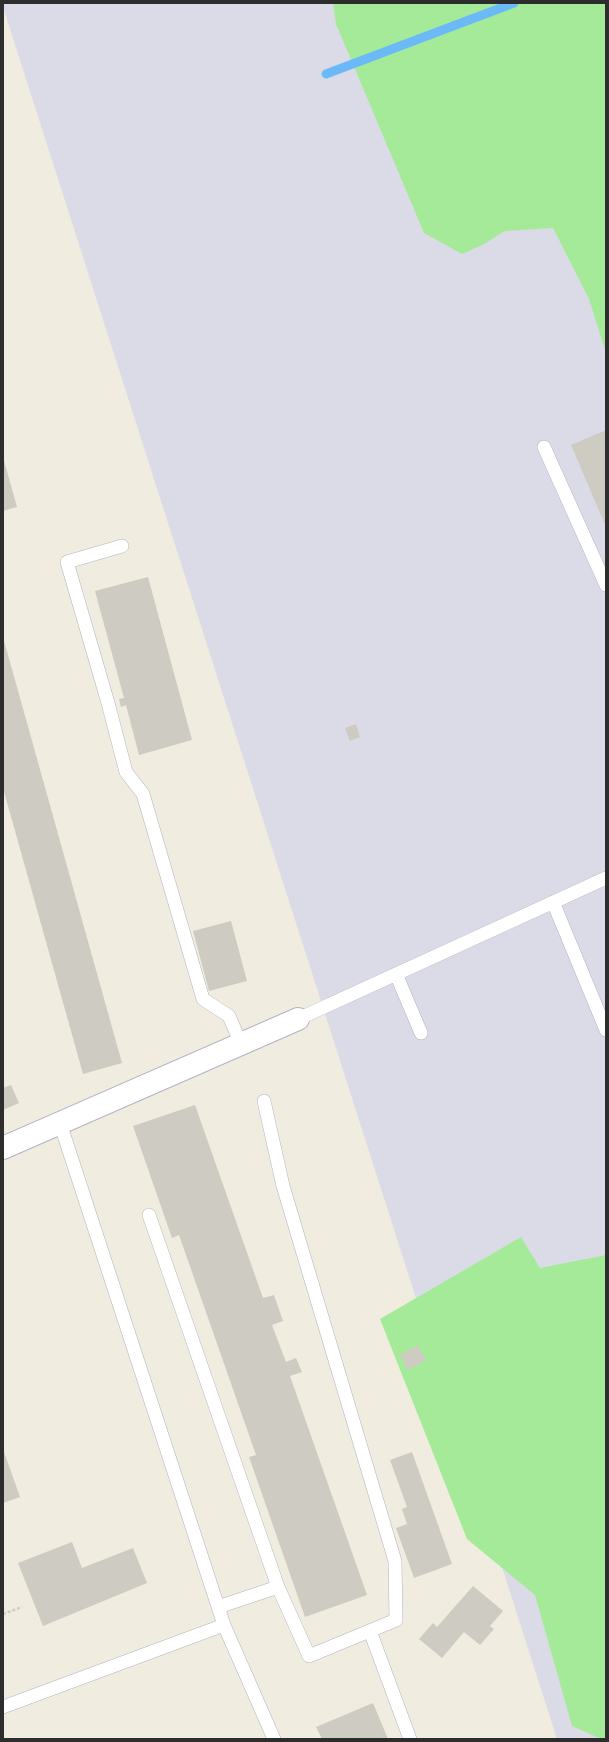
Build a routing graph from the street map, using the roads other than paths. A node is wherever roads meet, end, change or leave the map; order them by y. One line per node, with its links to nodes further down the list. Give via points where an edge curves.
1 (544, 447): 3 (lane)
2 (122, 546): 12 (lane, via 67,562 126,772 143,794 203,999 230,1016)
3 (606, 585)
4 (606, 878): 5 (lane)
5 (553, 902): 6 (lane); 7 (lane)
6 (396, 974): 9 (lane); 11 (lane)
7 (591, 994): 8 (lane); 10 (lane)
8 (606, 1016)
9 (298, 1019): 12 (street)
10 (606, 1030)
11 (420, 1033)
12 (241, 1044): 14 (street)
13 (264, 1101): 20 (lane, via 283,1186 395,1561 396,1620)
14 (60, 1123): 15 (street); 18 (lane)
15 (3, 1148)
16 (149, 1215): 17 (lane)
17 (278, 1587): 18 (lane); 20 (lane, via 309,1656)
18 (218, 1607): 19 (lane)
19 (224, 1624): 21 (lane); 22 (lane)
20 (370, 1631): 23 (lane)
21 (3, 1707)
22 (274, 1739)
23 (410, 1739)

